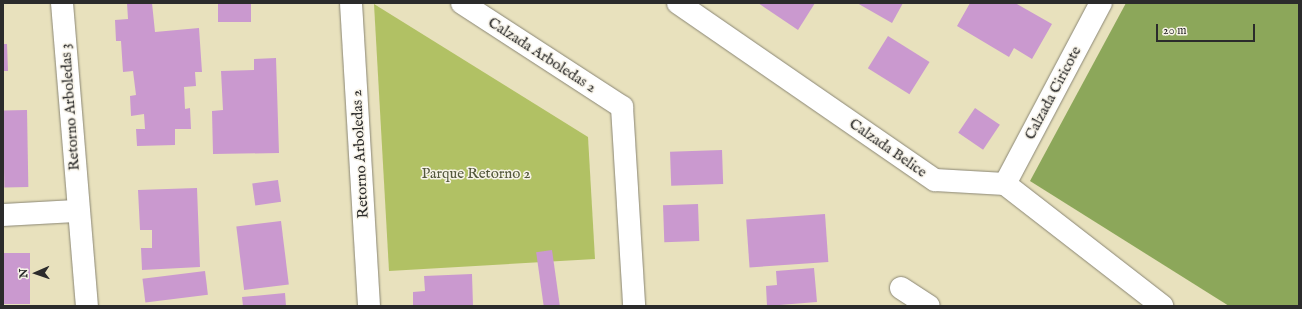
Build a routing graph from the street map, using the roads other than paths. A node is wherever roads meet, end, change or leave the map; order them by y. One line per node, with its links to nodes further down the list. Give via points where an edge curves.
1 (62, 3): 8 (street, Retorno Arboledas 3)
2 (351, 3): 11 (street, Retorno Arboledas 2)
3 (462, 3): 12 (street, Calzada Arboledas 2, via 622,107)
4 (678, 3): 6 (street, Calzada Belice)
5 (1100, 3): 7 (street, Calzada Ciricote)
6 (703, 10): 7 (street, Calzada Belice, via 935,180)
7 (1005, 184): 15 (street)
8 (78, 211): 9 (street); 10 (street, Retorno Arboledas 3)
9 (3, 215)
10 (87, 306)
11 (369, 306)
12 (634, 306)
13 (902, 306): 14 (street, via 901,288)
14 (929, 306)
15 (1162, 306)

